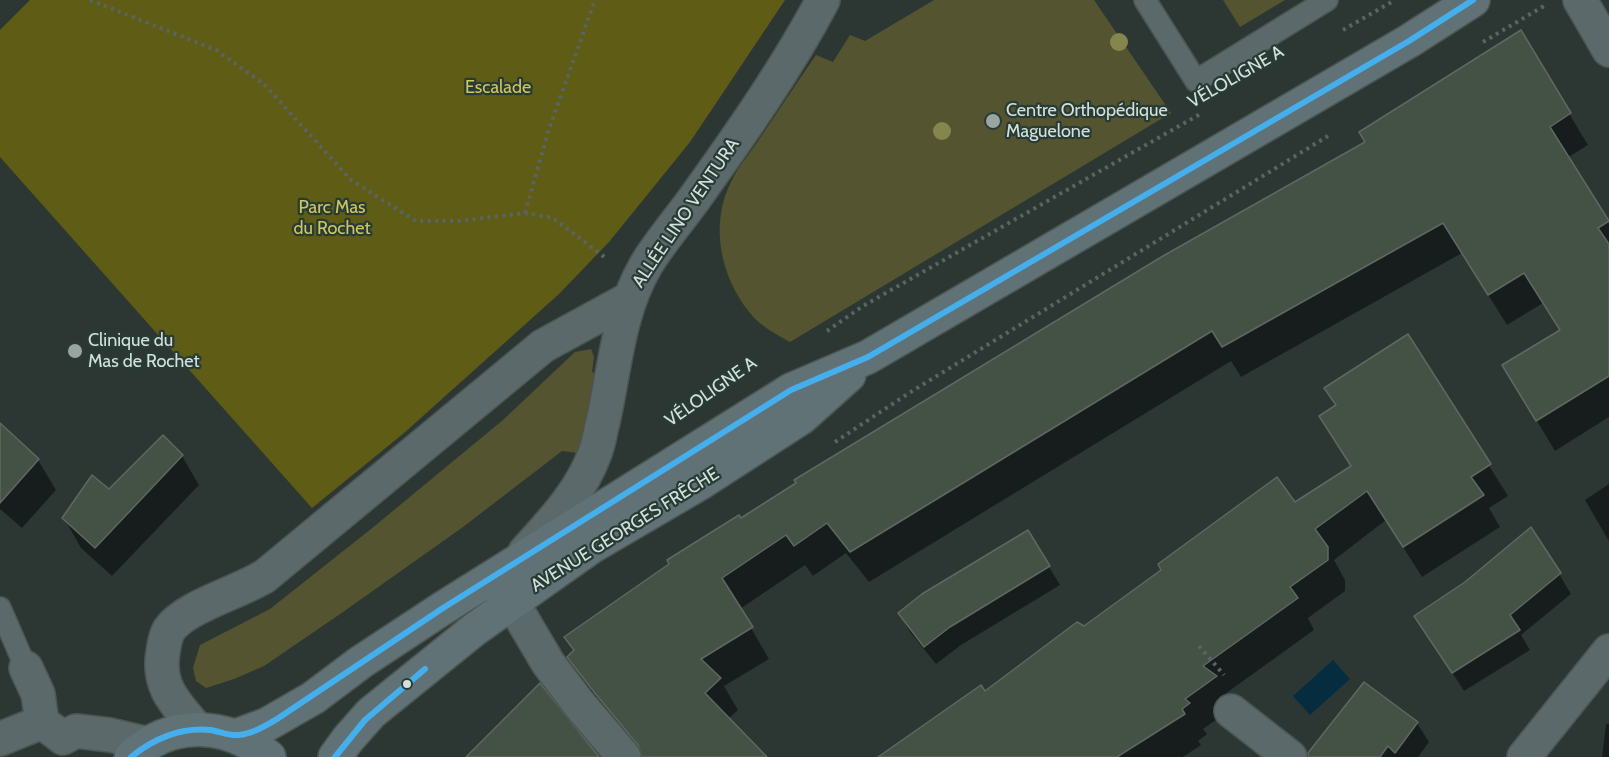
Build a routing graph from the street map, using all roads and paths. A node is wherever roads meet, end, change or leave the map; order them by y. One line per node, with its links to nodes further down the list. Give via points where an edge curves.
1 (90, 0): 14 (path, via 216,50 264,84 351,180 416,221 459,221)
2 (595, 0): 14 (path, via 548,132)
3 (823, 0): 15 (street, ALLÉE LINO VENTURA, via 800,44 647,264)
4 (1145, 0): 5 (lane, via 1196,81)
5 (1327, 0)
6 (1395, 0): 9 (path)
7 (1473, 0): 17 (main road, AVENUE GEORGES FRÊCHE)
8 (1565, 2): 10 (path); 11 (street)
9 (1334, 36)
10 (1482, 42)
11 (1609, 50)
12 (1212, 107): 16 (path, VÉLOLIGNE A, via 863,306)
13 (1333, 132): 18 (path)
14 (525, 213): 15 (path, via 553,218 606,257)
15 (629, 299): 19 (street, ALLÉE LINO VENTURA, via 596,453 580,487); 25 (street, via 543,346 265,576 178,620 164,641 161,675 170,695)
16 (826, 332)
17 (868, 357): 19 (main road, AVENUE GEORGES FRÊCHE, via 791,390); 20 (main road, AVENUE GEORGES FRÊCHE, via 801,418 591,547)
18 (834, 442)
19 (516, 563): 26 (main road, AVENUE GEORGES FRÊCHE, via 361,662 313,698 266,725)
20 (512, 602): 31 (main road, AVENUE GEORGES FRÊCHE, via 370,713); 32 (street, via 548,663)
21 (0, 608): 23 (lane)
22 (1609, 651): 34 (street)
23 (26, 668): 28 (street)
24 (1231, 711): 33 (street)
25 (197, 729): 26 (main road); 29 (main road, via 172,734)
26 (236, 736): 30 (main road)
27 (0, 739): 28 (street)
28 (58, 739): 29 (street, via 76,731 110,735)
29 (140, 750)
30 (269, 757)
31 (335, 757)
32 (624, 757)
33 (1290, 757)
34 (1524, 757)

